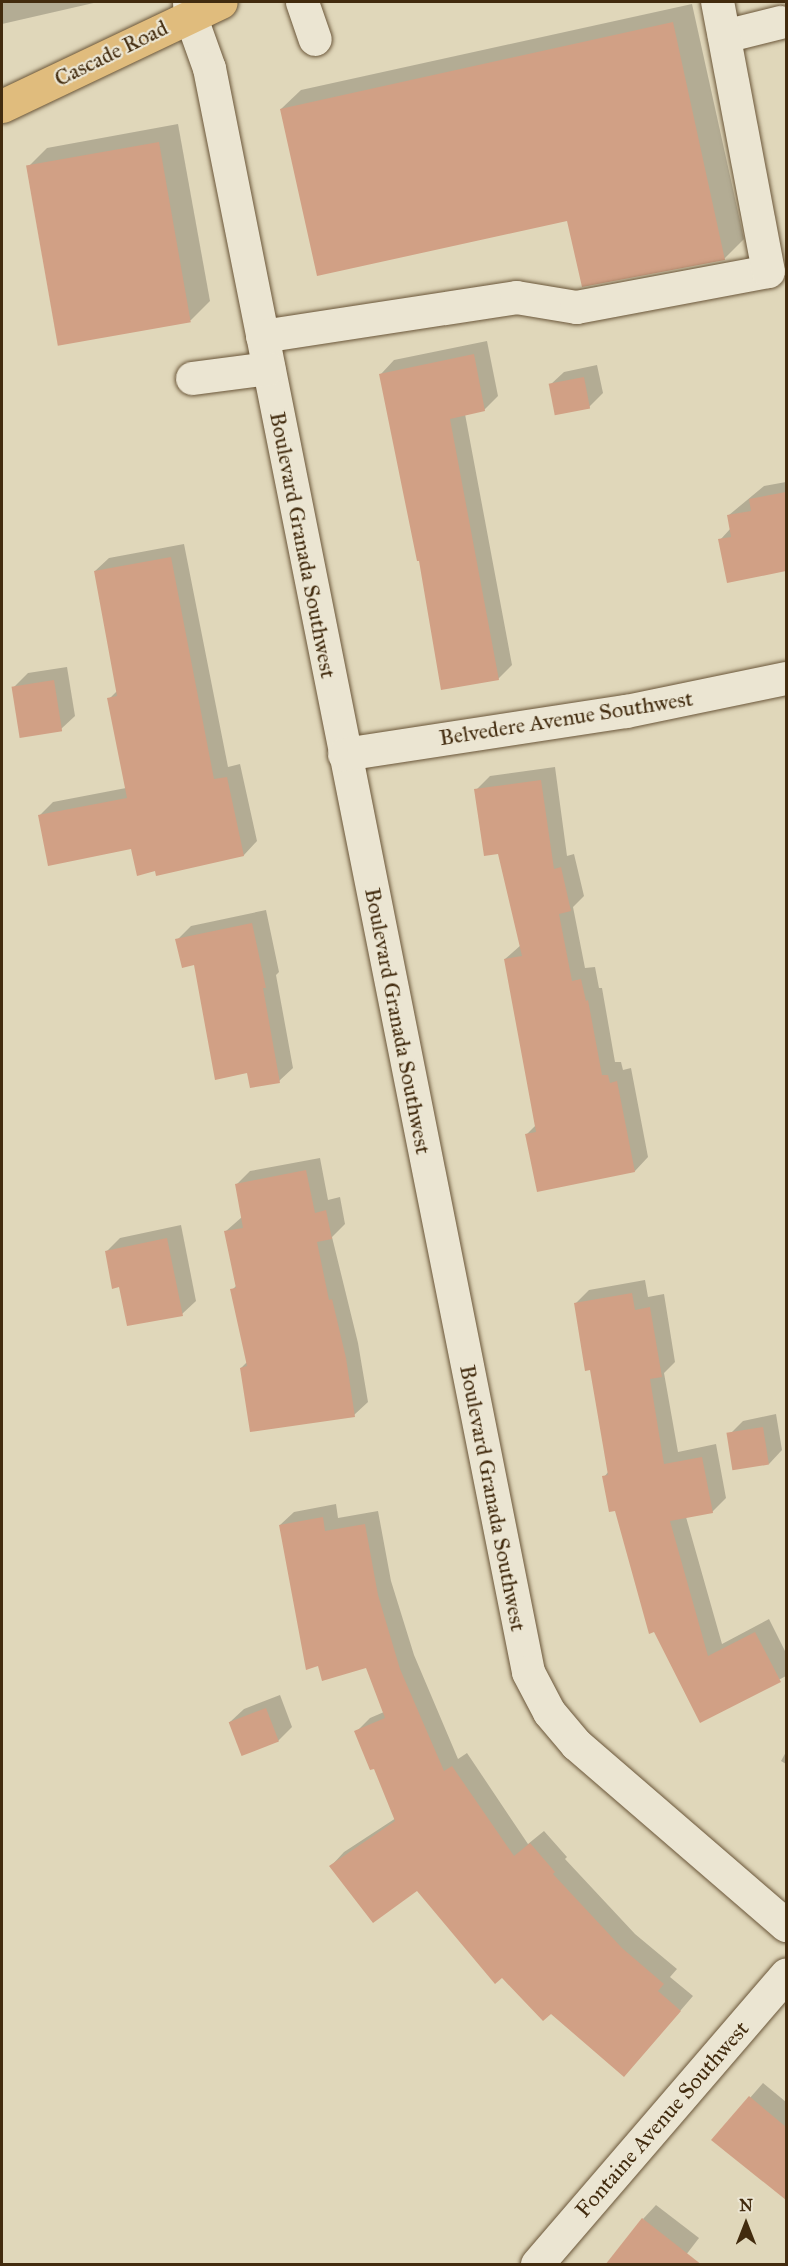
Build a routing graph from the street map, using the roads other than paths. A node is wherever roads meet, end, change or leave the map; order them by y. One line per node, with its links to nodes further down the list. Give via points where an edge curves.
1 (221, 2): 4 (main road, Cascade Road)
2 (302, 2): 7 (street)
3 (717, 2): 6 (street)
4 (190, 8): 8 (main road, Cascade Road); 9 (street, Boulevard Granada Southwest, via 209,68)
5 (780, 22): 6 (street)
6 (724, 36): 9 (street, via 768,271 576,307 516,297)
7 (315, 39)
8 (2, 106)
9 (262, 336): 10 (street, Boulevard Granada Southwest)
10 (268, 368): 11 (street); 13 (street, Boulevard Granada Southwest)
11 (192, 378)
12 (786, 678): 13 (street, Belvedere Avenue Southwest, via 626,711)
13 (344, 754): 14 (street, Boulevard Granada Southwest, via 528,1672 549,1712 576,1744)
14 (786, 1925)
15 (786, 1974): 16 (street, Fontaine Avenue Southwest)
16 (537, 2265)

